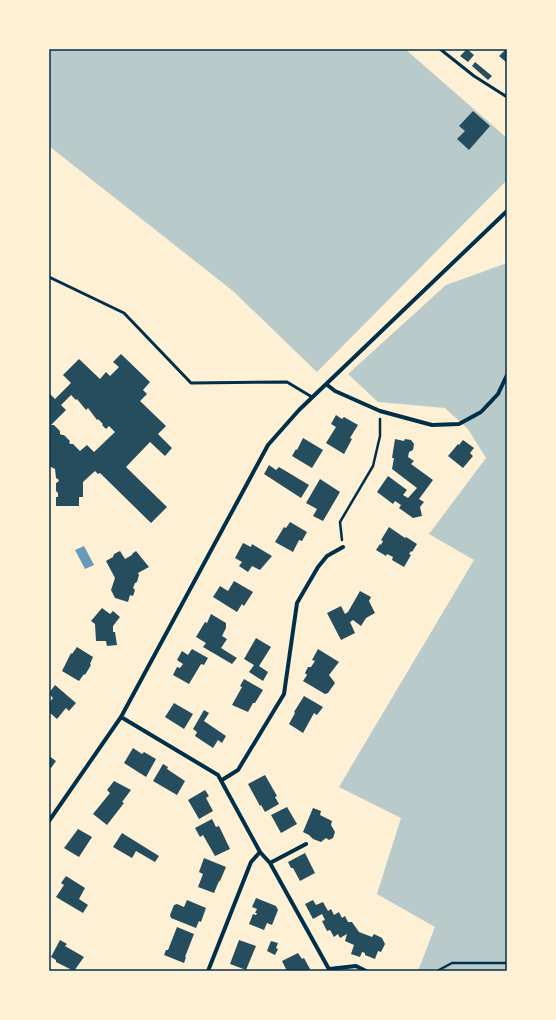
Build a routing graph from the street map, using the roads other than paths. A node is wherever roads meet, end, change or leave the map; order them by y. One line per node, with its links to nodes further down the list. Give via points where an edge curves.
1 (440, 49): 2 (lane, via 474,76)
2 (507, 97)
3 (507, 211): 6 (street)
4 (49, 277): 7 (lane, via 124,313 191,383 287,382)
5 (507, 375): 6 (street, via 498,394 481,412 459,424 432,425 380,411 335,391)
6 (326, 384): 7 (street)
7 (312, 397): 9 (street, via 268,445)
8 (343, 547): 10 (street, via 327,556 318,567 297,604 284,694 238,770)
9 (121, 717): 10 (street, via 218,775); 11 (street)
10 (222, 780): 13 (street)
11 (49, 821)
12 (306, 844): 14 (street)
13 (260, 852): 14 (street); 16 (street, via 251,862)
14 (270, 863): 15 (street)
15 (330, 970): 17 (street, via 356,966)
16 (208, 971)
17 (366, 971)

